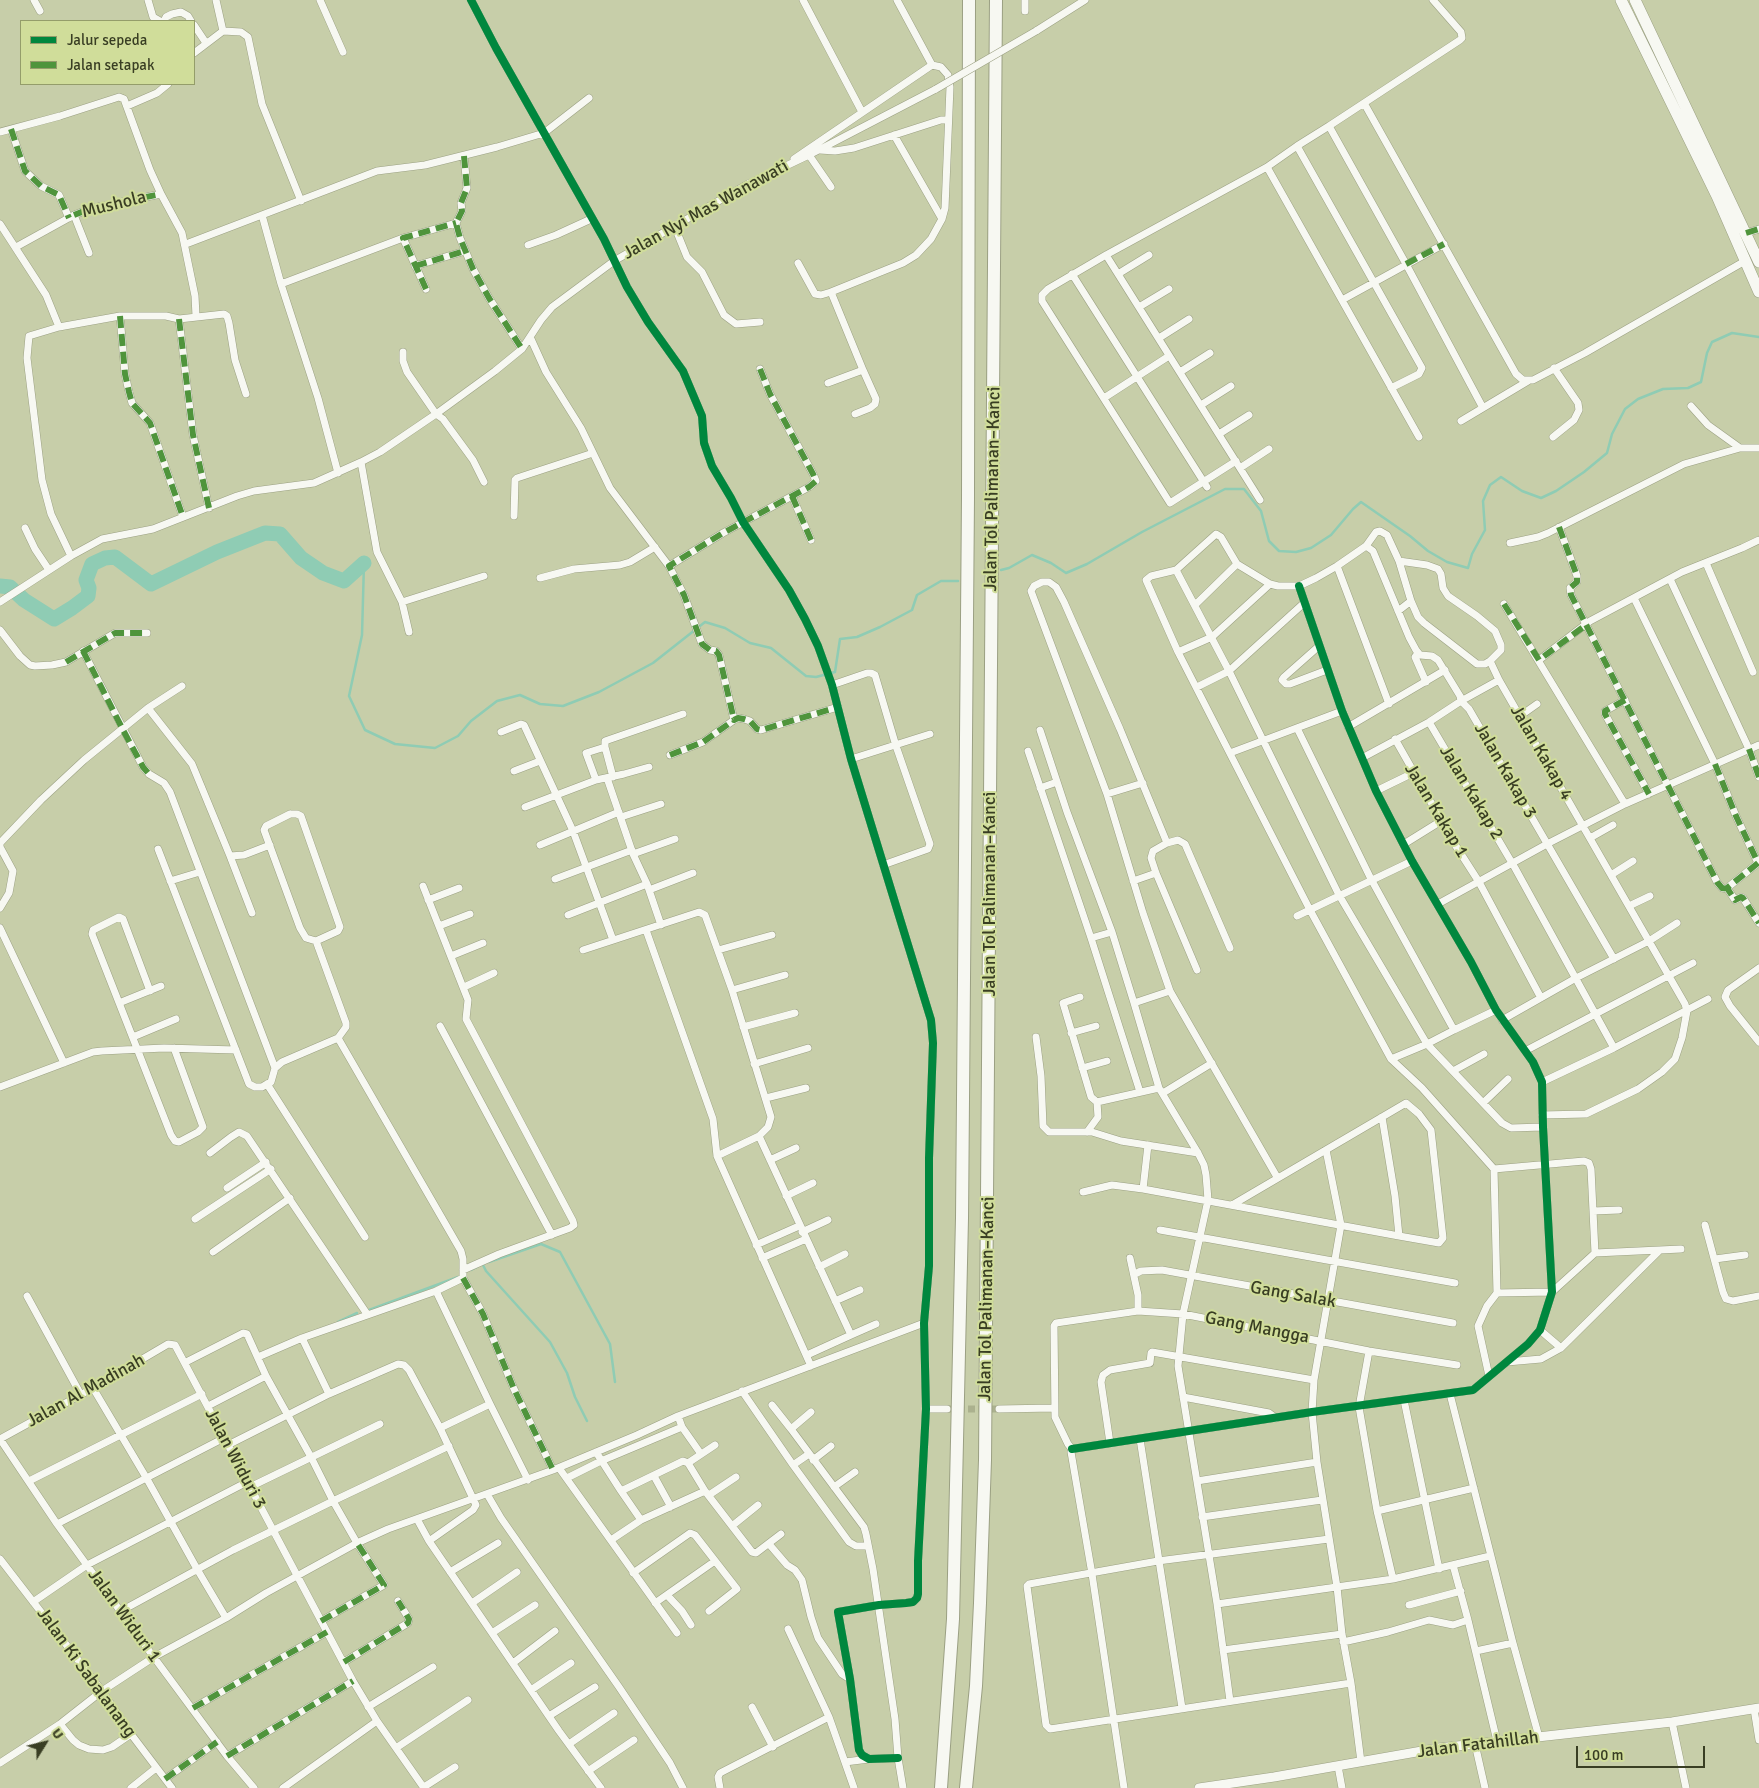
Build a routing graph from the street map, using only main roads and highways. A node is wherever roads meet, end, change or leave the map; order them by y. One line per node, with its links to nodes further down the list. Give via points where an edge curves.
1 (969, 0): 10 (highway, Jalan Tol Palimanan–Kanci, via 962,1218 953,1619)
2 (996, 0): 9 (highway, Jalan Tol Palimanan–Kanci, via 985,1460 978,1649)
3 (1621, 0): 6 (highway)
4 (1635, 0): 5 (highway)
5 (1665, 62): 6 (highway); 7 (highway)
6 (1654, 67): 8 (highway, via 1717,196)
7 (1759, 262)
8 (1759, 292)
9 (966, 1787)
10 (941, 1788)

